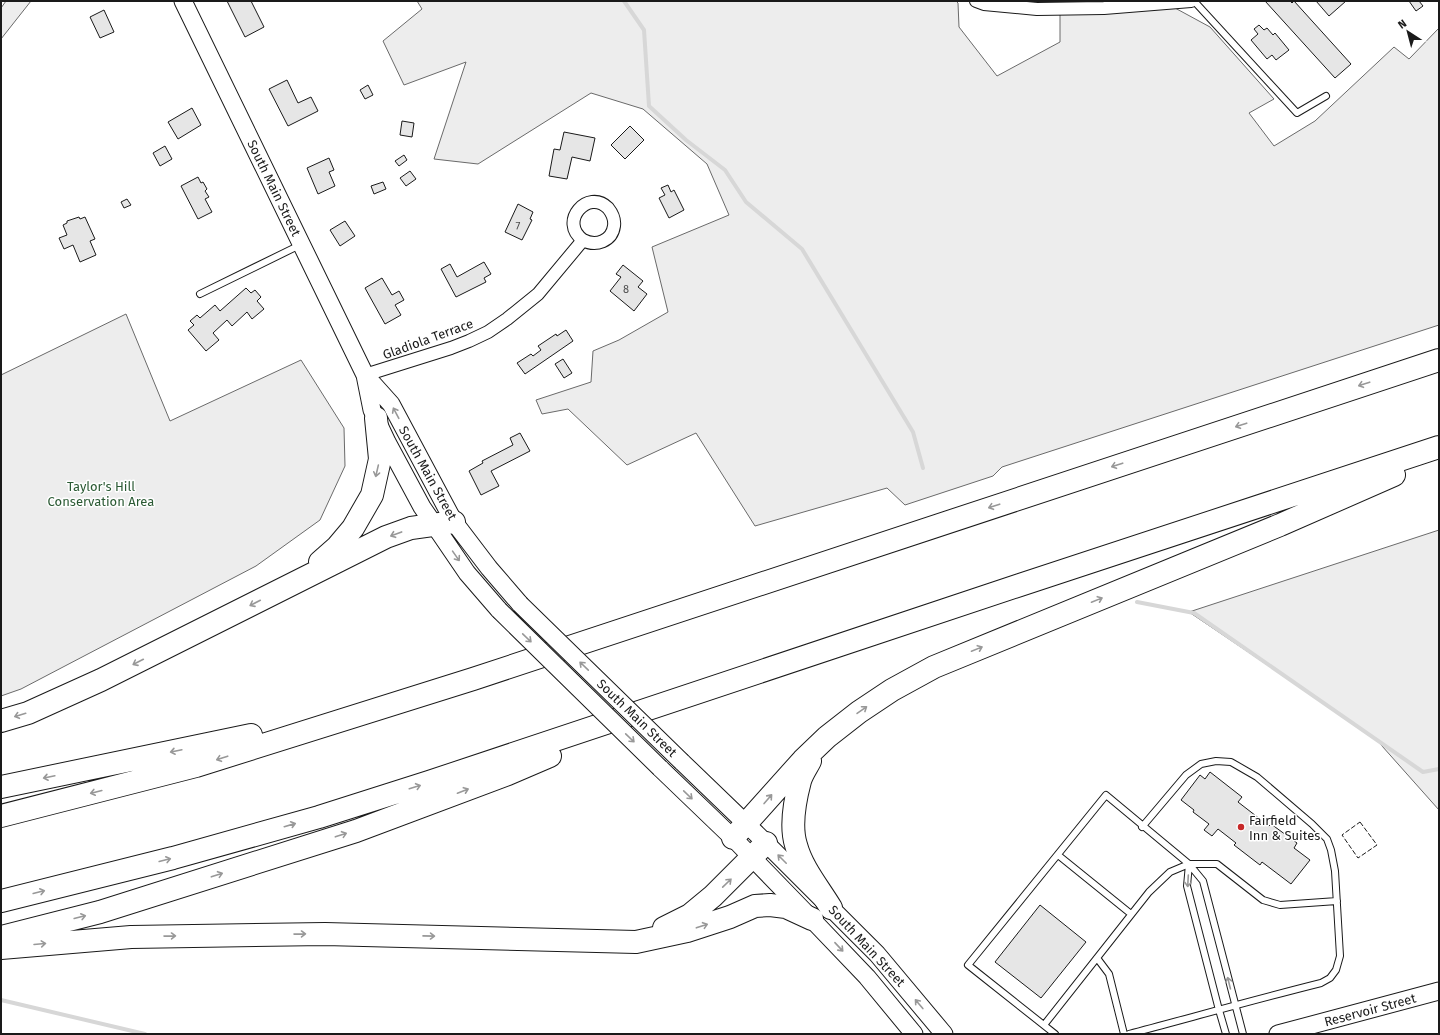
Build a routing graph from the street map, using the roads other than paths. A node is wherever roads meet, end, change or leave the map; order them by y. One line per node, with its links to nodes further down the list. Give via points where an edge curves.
1 (183, 1): 6 (main road, South Main Street)
2 (976, 1): 3 (street, via 1037,9 1104,8)
3 (1193, 1): 4 (lane, via 1297,113)
4 (1326, 96)
5 (583, 240): 9 (street, Gladiola Terrace, via 538,294 488,332 451,348)
6 (302, 245): 7 (lane); 9 (main road, South Main Street)
7 (200, 294)
8 (1439, 360): 15 (highway, one-way to 15)
9 (365, 375): 10 (main road, South Main Street); 13 (main road, South Main Street, one-way to 9, via 391,404)
10 (376, 418): 13 (main road, South Main Street, via 422,507); 14 (highway, one-way to 14, via 380,459 372,495 353,528 337,547 305,574)
11 (1439, 447): 17 (highway)
12 (1439, 455): 18 (highway, one-way to 12, via 859,712 934,667 1280,525)
13 (444, 523): 14 (highway, one-way to 14, via 410,528 386,537); 22 (main road, South Main Street, one-way to 13, bridge, via 682,762 520,604 489,568); 22 (main road, South Main Street, one-way to 22, bridge, via 467,573 499,610 660,768)
14 (280, 590): 16 (highway, one-way to 16, via 101,680 28,713)
15 (473, 679): 19 (highway, one-way to 19, via 235,739); 20 (highway, one-way to 20, via 196,766)
16 (1, 721)
17 (611, 721): 26 (highway, one-way to 17, via 173,858 319,817); 31 (highway, one-way to 17, via 100,912 356,831 521,768 560,751)
18 (816, 748): 22 (highway, one-way to 18); 28 (highway, via 801,780 794,826 796,845 804,864)
19 (1, 787)
20 (1, 816)
21 (1142, 827): 24 (lane, via 1106,795); 25 (lane); 27 (lane, via 1186,775 1201,764 1231,762 1256,777 1327,839 1335,871)
22 (740, 831): 23 (main road, South Main Street)
23 (759, 851): 28 (main road, South Main Street, one-way to 23); 30 (main road, South Main Street); 32 (highway, one-way to 23, via 690,915 714,896)
24 (1058, 854): 29 (lane); 38 (lane, via 968,966)
25 (1189, 864): 27 (lane, via 1217,864 1263,900 1280,905); 29 (lane, via 1170,872); 36 (lane, one-way to 25, via 1203,881); 37 (lane, one-way to 37, via 1187,886)
26 (1, 901)
27 (1337, 901): 36 (lane, via 1340,956 1336,970 1330,978 1321,983)
28 (831, 908): 40 (main road, South Main Street, one-way to 28, via 878,954)
29 (1131, 914): 34 (lane)
30 (812, 919): 32 (highway, one-way to 30, via 686,932 755,906 786,907); 39 (main road, South Main Street, one-way to 39, via 867,977)
31 (1, 937)
32 (636, 942): 33 (highway, one-way to 32, via 131,936 325,934)
33 (1, 948)
34 (1097, 958): 38 (lane); 42 (lane, via 1109,974)
35 (1439, 991): 46 (main road, Reservoir Street, via 1315,1027)
36 (1234, 1005): 37 (lane); 45 (lane)
37 (1219, 1010): 43 (lane); 44 (lane)
38 (1044, 1025): 41 (lane)
39 (914, 1034)
40 (944, 1034)
41 (1055, 1034)
42 (1124, 1034)
43 (1129, 1034)
44 (1226, 1034)
45 (1243, 1034)
46 (1278, 1034)

